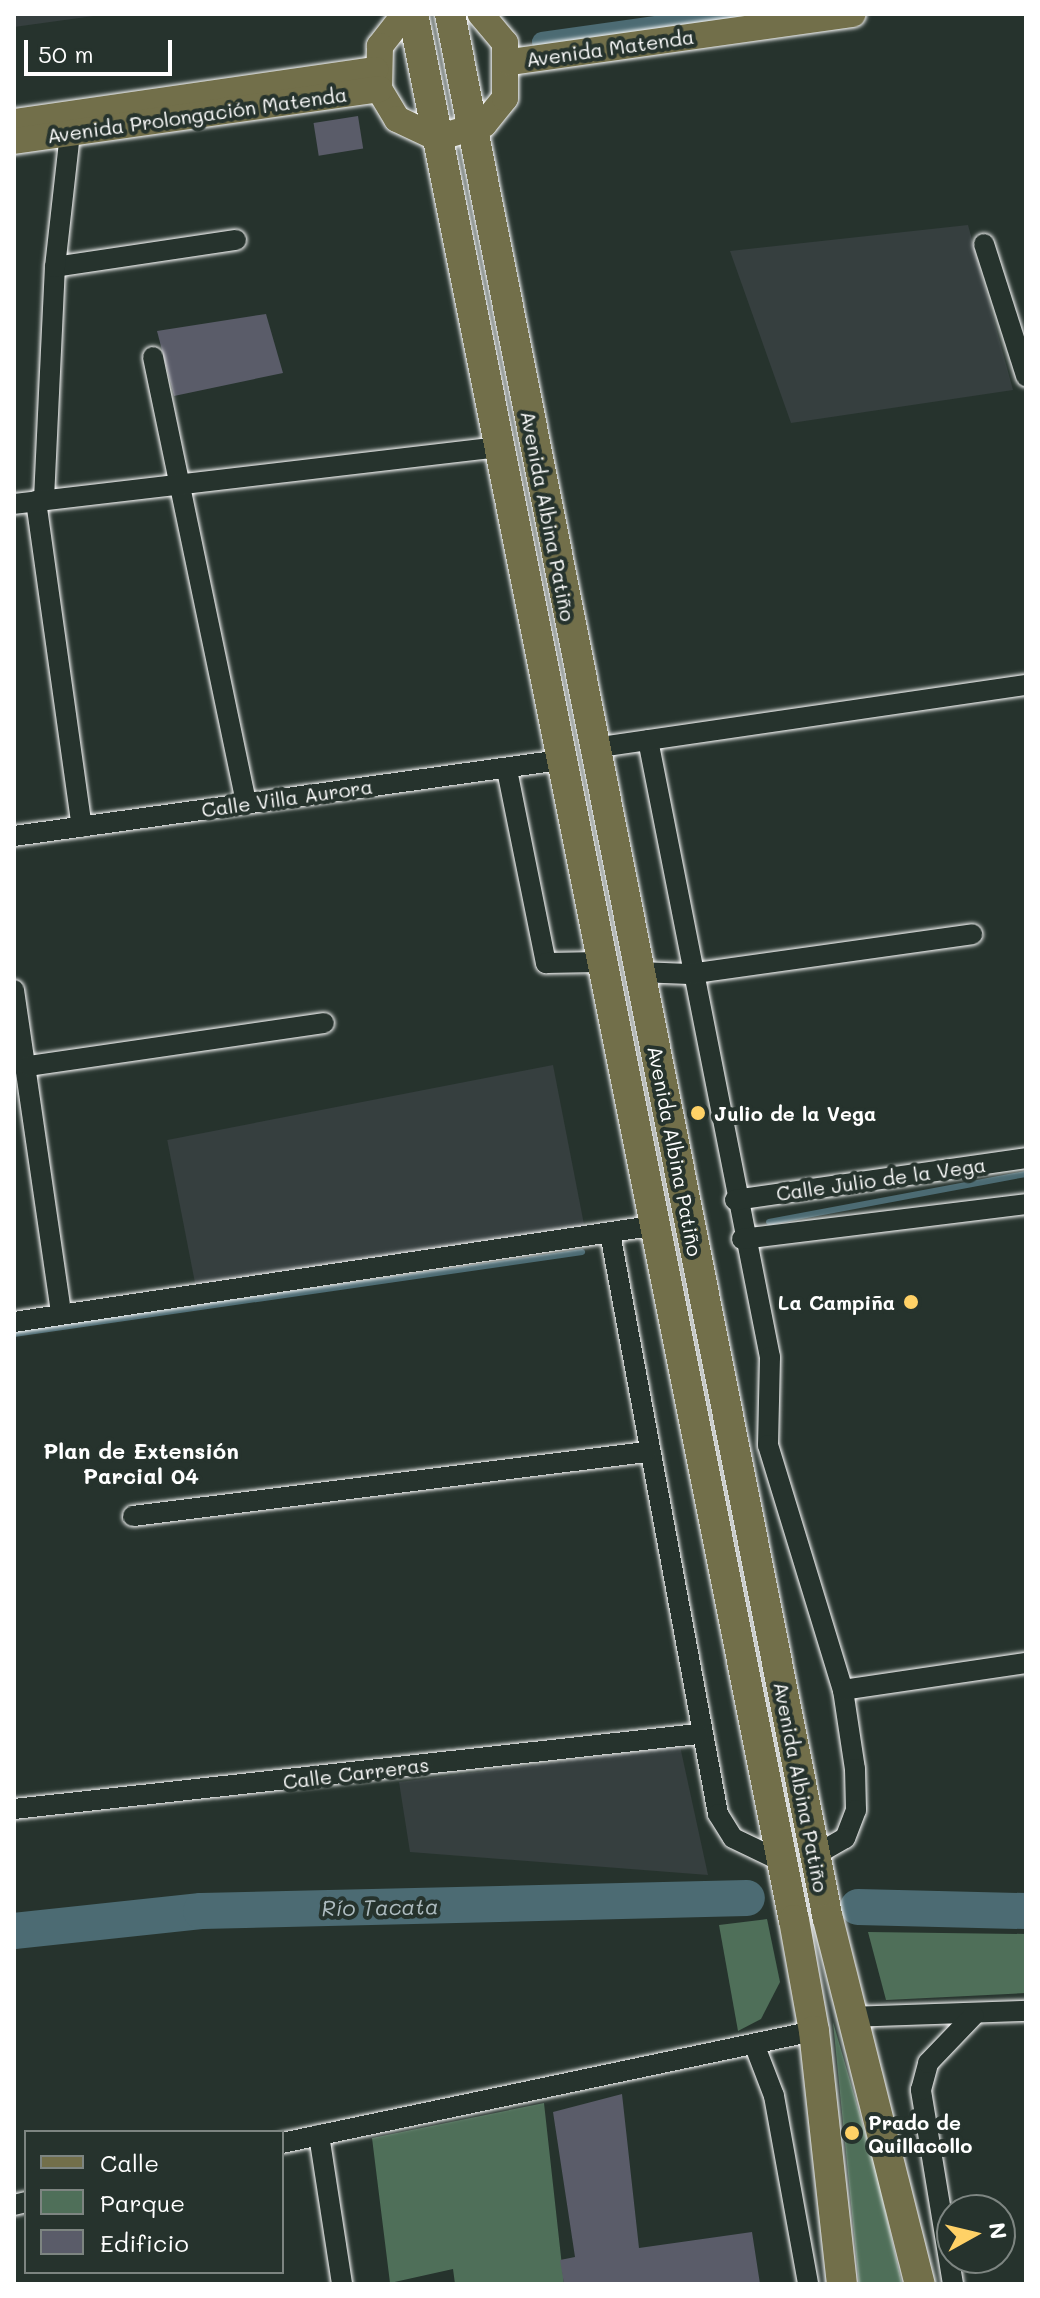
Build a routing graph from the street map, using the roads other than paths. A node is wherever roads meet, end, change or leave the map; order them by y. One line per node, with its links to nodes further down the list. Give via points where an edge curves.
1 (405, 14): 7 (main road, via 386,34)
2 (413, 14): 11 (highway, Avenida Albina Patiño)
3 (450, 14): 9 (highway, Avenida Albina Patiño)
4 (481, 14): 6 (main road, via 499,32)
5 (853, 14): 6 (main road, Avenida Matenda)
6 (510, 62): 9 (main road, via 505,98)
7 (377, 79): 8 (main road, Avenida Prolongación Matenda); 10 (main road, Avenida Prolongación Matenda); 11 (main road, via 397,119)
8 (14, 122)
9 (473, 130): 11 (main road); 24 (highway, Avenida Albina Patiño)
10 (70, 133): 12 (main road, Avenida Prolongación Matenda); 15 (street)
11 (437, 138): 18 (highway, Avenida Albina Patiño)
12 (14, 141)
13 (236, 240): 15 (street)
14 (984, 244): 17 (street)
15 (55, 267): 20 (street)
16 (153, 357): 19 (street)
17 (1026, 376)
18 (498, 447): 19 (street); 25 (highway, Avenida Albina Patiño)
19 (177, 480): 20 (street); 27 (street)
20 (40, 500): 21 (street); 28 (street)
21 (14, 504)
22 (1026, 685): 23 (street)
23 (648, 740): 24 (street); 33 (street)
24 (594, 748): 32 (highway, Avenida Albina Patiño)
25 (560, 760): 26 (street, Calle Villa Aurora); 31 (highway, Avenida Albina Patiño)
26 (507, 770): 27 (street, Calle Villa Aurora); 31 (street, via 546,963)
27 (246, 803): 28 (street, Calle Villa Aurora)
28 (82, 827): 29 (street, Calle Villa Aurora)
29 (14, 836)
30 (972, 934): 33 (street)
31 (599, 962): 40 (highway, Avenida Albina Patiño)
32 (639, 972): 33 (street); 51 (highway, Avenida Albina Patiño)
33 (689, 974): 38 (street)
34 (14, 990): 36 (street)
35 (324, 1023): 36 (street)
36 (29, 1066): 43 (street)
37 (1026, 1158): 38 (street, Calle Julio de la Vega)
38 (735, 1200): 42 (street)
39 (1026, 1204): 42 (street, Calle Julio de la Vega)
40 (651, 1226): 41 (street); 52 (highway, Avenida Albina Patiño)
41 (610, 1233): 43 (street); 45 (street)
42 (742, 1239): 48 (street, via 770,1357 768,1445)
43 (61, 1314): 44 (street)
44 (14, 1322)
45 (646, 1452): 46 (street); 49 (street)
46 (133, 1516)
47 (1026, 1663): 48 (street)
48 (843, 1690): 51 (street, via 856,1810 845,1838)
49 (698, 1734): 50 (street, Calle Carreras); 52 (street, via 718,1814 733,1838)
50 (14, 1809)
51 (815, 1855): 55 (highway, Avenida Albina Patiño)
52 (781, 1861): 56 (highway, Avenida Albina Patiño)
53 (1026, 2011): 54 (street)
54 (974, 2015): 55 (street); 64 (street, via 928,2063 921,2090)
55 (851, 2017): 63 (highway, Avenida Albina Patiño)
56 (814, 2031): 57 (street); 62 (highway, Avenida Albina Patiño)
57 (756, 2049): 58 (street); 61 (street, via 774,2096)
58 (319, 2135): 59 (street); 60 (street)
59 (284, 2143)
60 (342, 2284)
61 (808, 2284)
62 (842, 2284)
63 (920, 2284)
64 (953, 2284)

